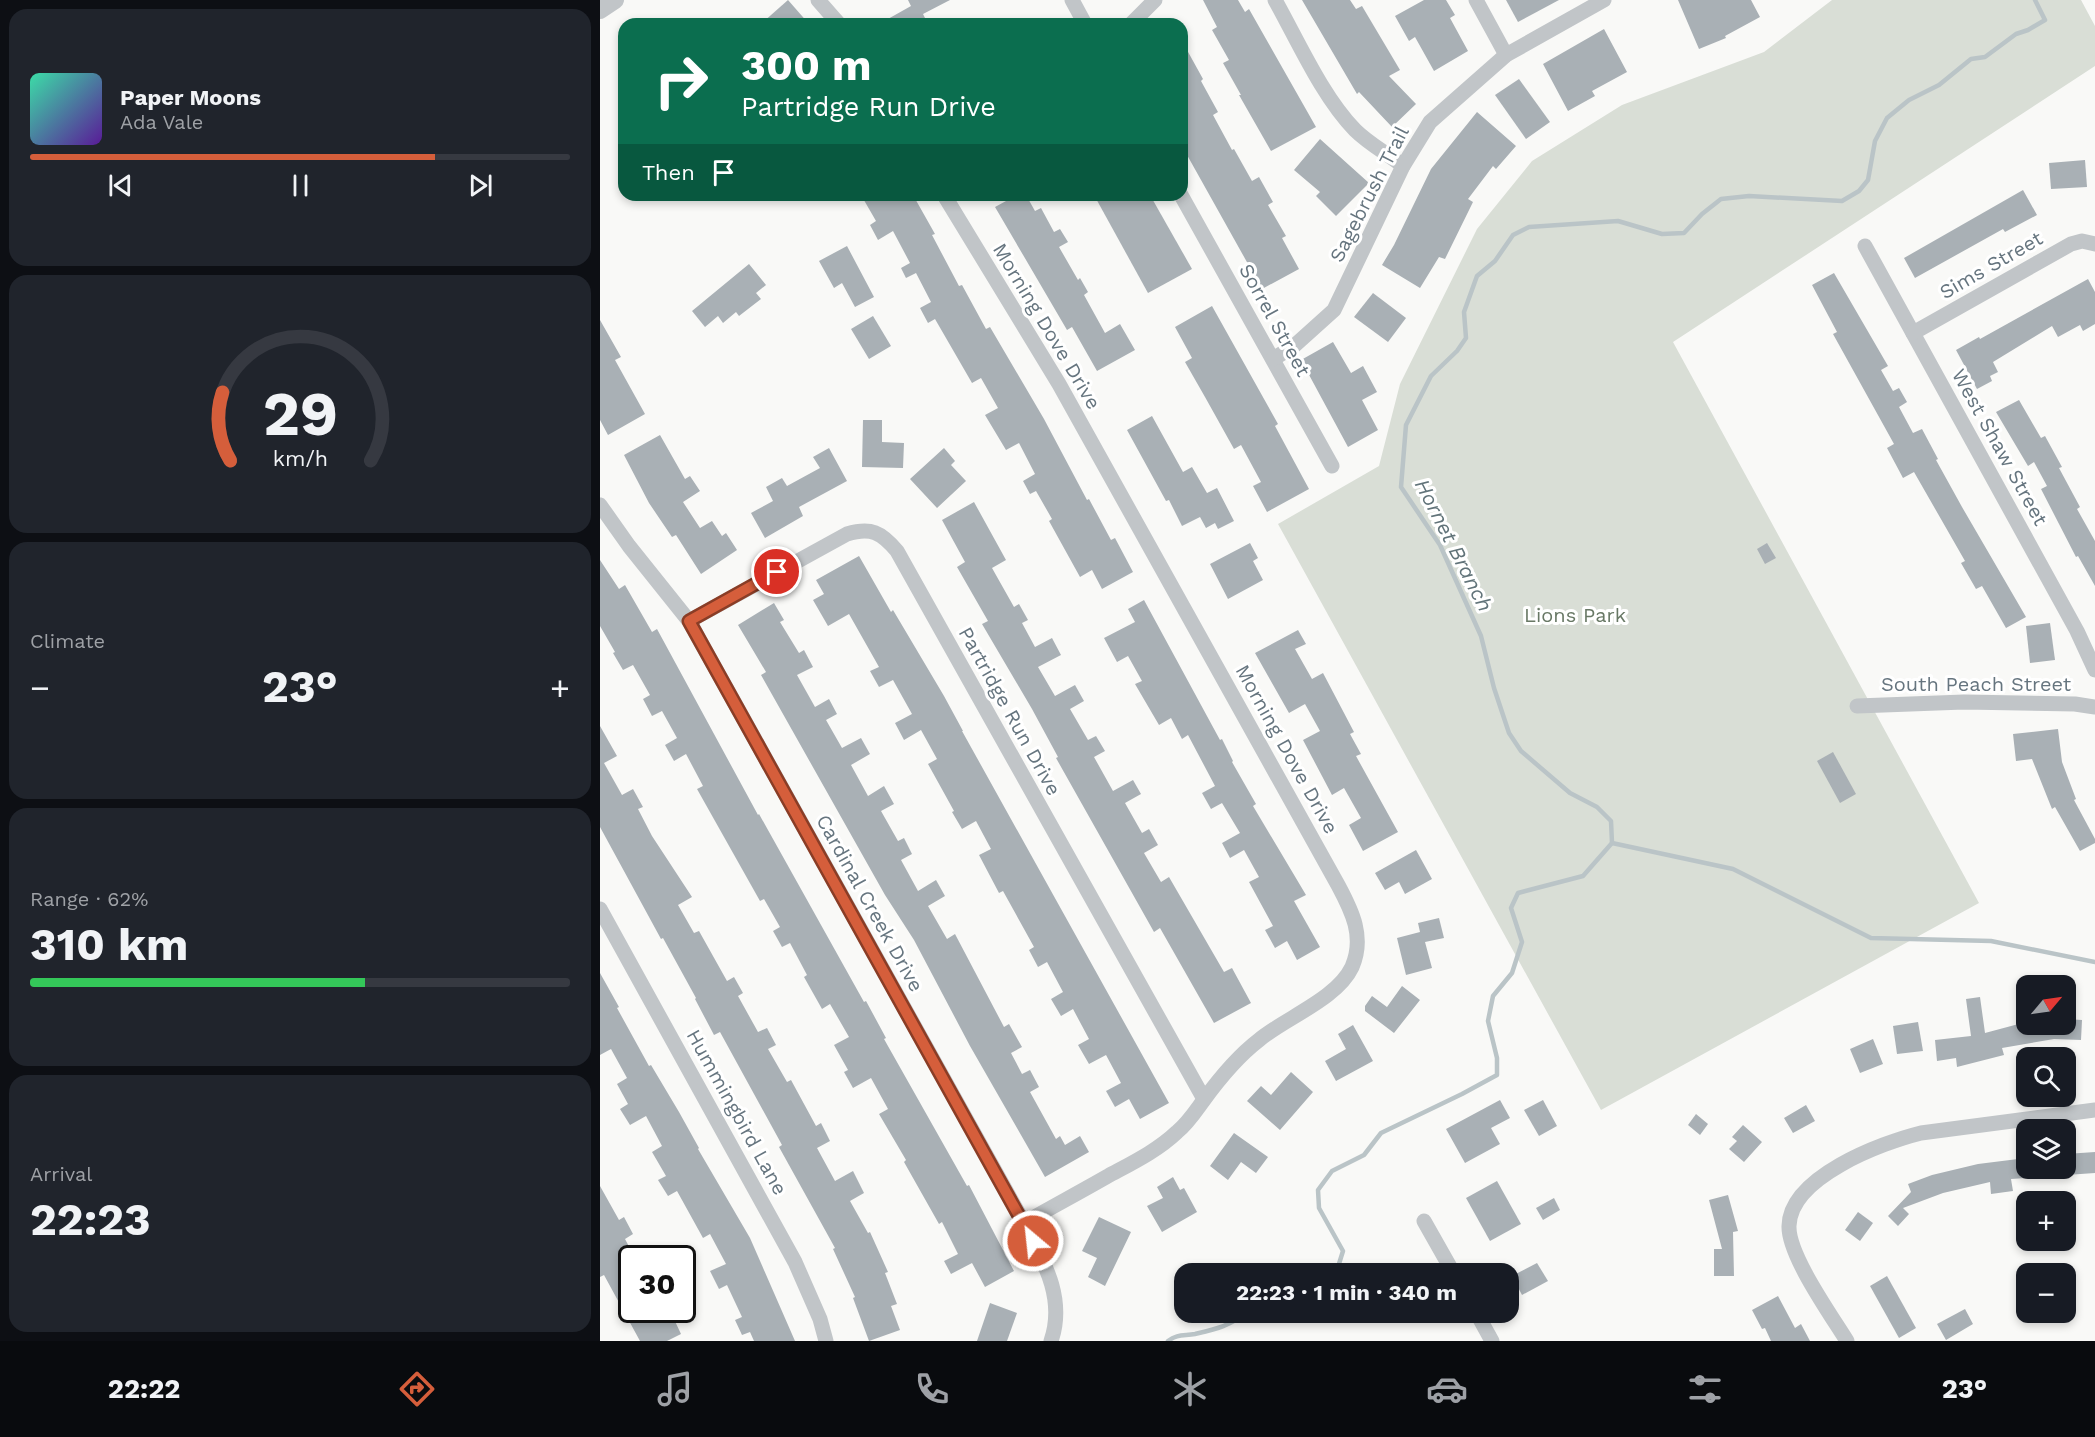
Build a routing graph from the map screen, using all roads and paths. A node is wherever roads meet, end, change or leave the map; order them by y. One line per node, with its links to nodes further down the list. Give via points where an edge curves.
1 (615, 0): 8 (street)
2 (818, 0): 9 (street)
3 (1072, 0): 10 (street)
4 (1155, 0): 11 (street)
5 (1275, 0): 13 (street, via 1344,117 1357,132)
6 (1476, 0): 12 (street)
7 (1604, 0): 12 (street, Sagebrush Trail)
8 (600, 10)
9 (834, 18)
10 (1082, 18)
11 (1137, 18)
12 (1506, 55): 13 (street, Sagebrush Trail, via 1430,122)
13 (1403, 166): 19 (street, Sagebrush Trail, via 1334,310 1294,346)
14 (948, 201): 27 (street, Morning Dove Drive, via 1059,384 1338,885 1358,930 1351,968 1342,982 1257,1041)
15 (1184, 201): 19 (street, Sorrel Street)
16 (2094, 242): 18 (street, Sims Street, via 2071,244)
17 (1865, 246): 18 (street, West Shaw Street)
18 (1913, 333): 23 (street, West Shaw Street)
19 (1273, 359): 20 (street, Sorrel Street)
20 (1332, 466)
21 (600, 506): 22 (street, Cardinal Creek Drive)
22 (689, 621): 27 (street, Partridge Run Drive, via 847,534 861,530 887,538); 30 (street, Cardinal Creek Drive)
23 (2095, 670)
24 (1857, 706): 25 (street, South Peach Street, via 1964,702)
25 (2095, 707)
26 (600, 909): 33 (street, Hummingbird Lane, via 795,1262)
27 (1204, 1100): 30 (street, Morning Dove Drive, via 1162,1145)
28 (2095, 1110): 36 (street, via 1897,1139 1862,1154 1806,1190 1794,1203 1789,1226 1791,1241)
29 (1425, 1221): 31 (street)
30 (1024, 1223): 34 (street, Cardinal Creek Drive, via 1051,1277 1056,1298)
31 (1448, 1263)
32 (1482, 1323): 35 (street)
33 (826, 1341)
34 (1051, 1341)
35 (1492, 1341)
36 (1846, 1341)

